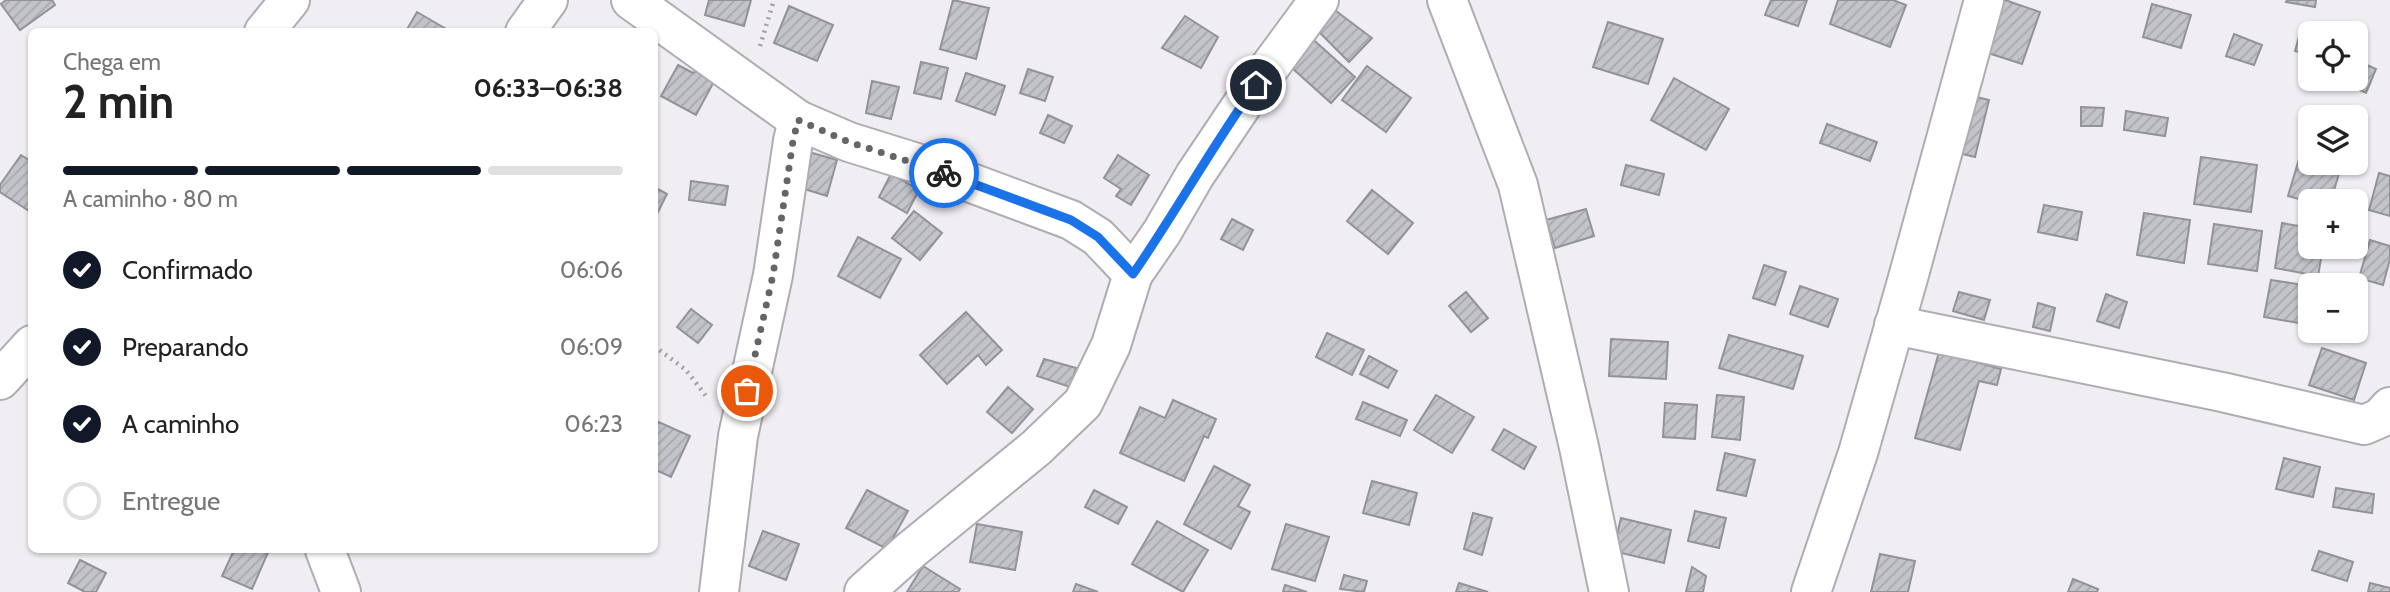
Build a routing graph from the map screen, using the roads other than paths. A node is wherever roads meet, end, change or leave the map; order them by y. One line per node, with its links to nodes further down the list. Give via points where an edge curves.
1 (290, 0): 7 (street)
2 (548, 0): 8 (street)
3 (631, 0): 9 (street)
4 (1319, 0): 10 (street, via 1244,102)
5 (1447, 0): 19 (street, via 1518,185)
6 (1984, 0): 11 (street)
7 (267, 28)
8 (528, 28)
9 (798, 120): 10 (street, via 1071,220 1098,237); 17 (street, via 773,275 738,436)
10 (1133, 274): 18 (street, via 1111,345 1083,403)
11 (1894, 325): 14 (street, via 2364,425); 20 (street, via 1858,453)
12 (28, 349): 13 (street)
13 (0, 380)
14 (2390, 407)
15 (327, 553): 16 (street)
16 (341, 592)
17 (719, 592)
18 (864, 592)
19 (1609, 592)
20 (1811, 592)

